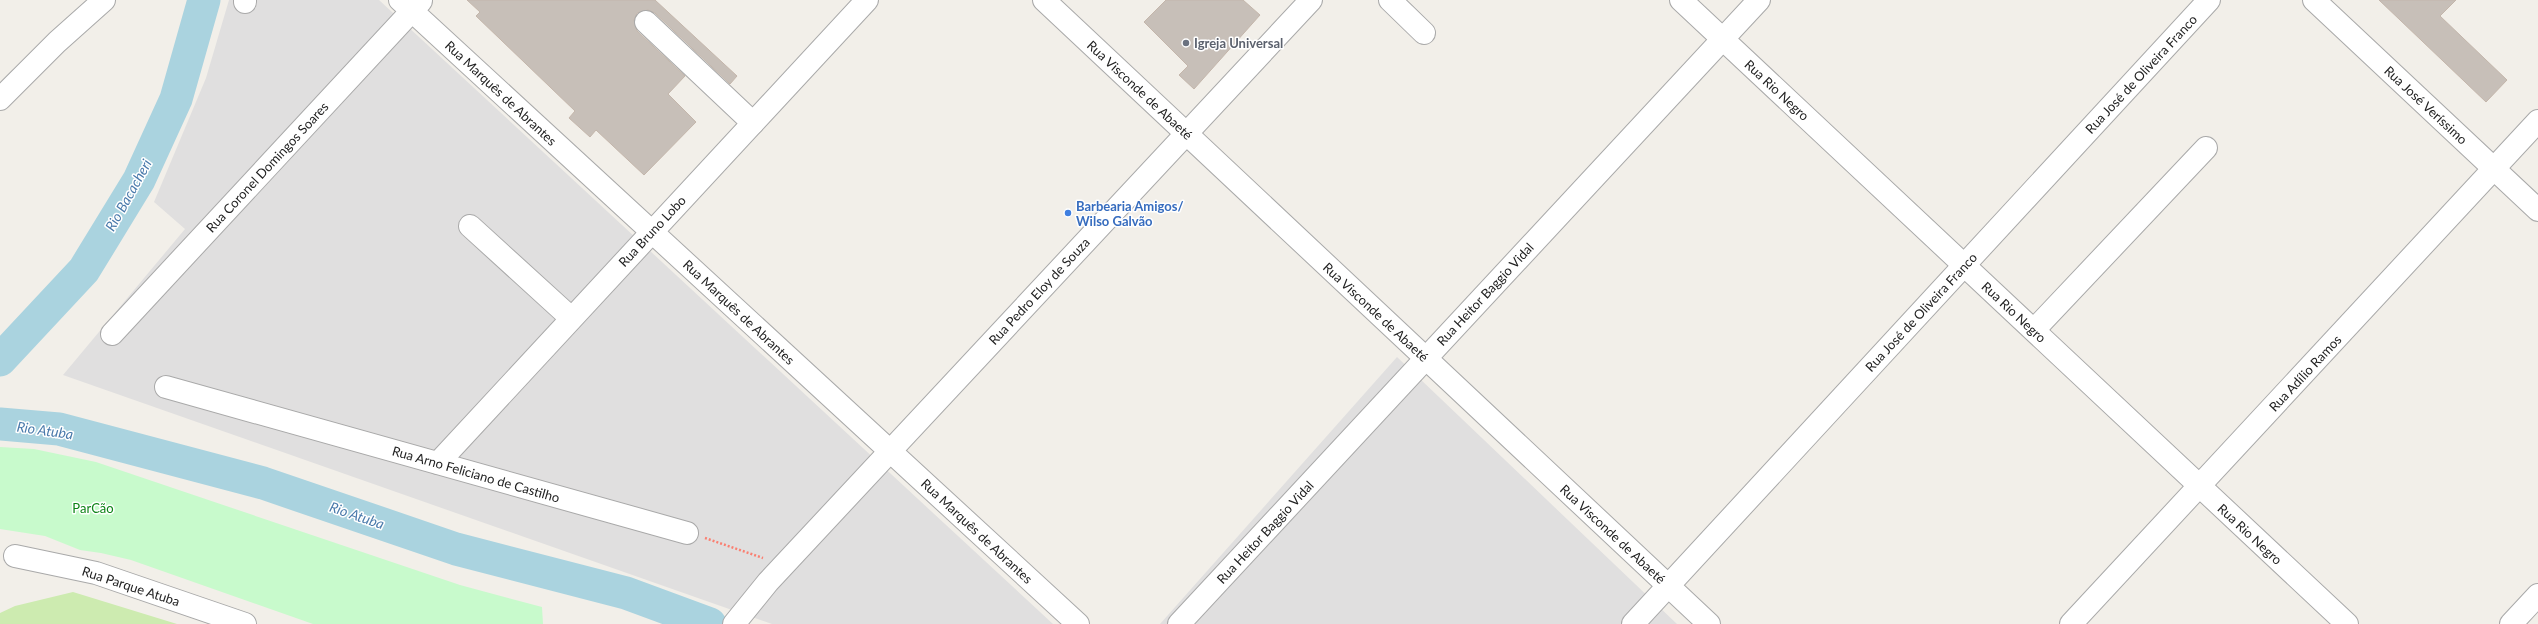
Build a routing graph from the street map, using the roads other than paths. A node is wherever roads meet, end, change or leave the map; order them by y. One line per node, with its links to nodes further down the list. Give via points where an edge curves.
1 (104, 0): 11 (street)
2 (867, 0): 17 (street, Rua Bruno Lobo)
3 (1044, 0): 18 (street, Rua Visconde de Abaeté)
4 (1311, 0): 18 (street, Rua Pedro Eloy de Souza)
5 (1390, 0): 13 (street)
6 (1681, 0): 14 (street, Rua Rio Negro)
7 (1759, 0): 14 (street, Rua Heitor Baggio Vidal)
8 (2209, 0): 24 (street, Rua José de Oliveira Franco)
9 (2314, 0): 20 (street, Rua José Veríssimo)
10 (411, 4): 23 (street, Rua Marquês de Abrantes); 27 (street, Rua Coronel Domingos Soares)
11 (88, 8): 15 (street)
12 (646, 22): 17 (street)
13 (1424, 33)
14 (1722, 39): 24 (street, Rua Rio Negro); 28 (street, Rua Heitor Baggio Vidal)
15 (0, 99)
16 (2538, 122): 20 (street, Rua Adílio Ramos)
17 (752, 123): 23 (street, Rua Bruno Lobo)
18 (1186, 134): 28 (street, Rua Visconde de Abaeté); 30 (street, Rua Pedro Eloy de Souza)
19 (2206, 148): 26 (street)
20 (2494, 169): 21 (street, Rua José Veríssimo); 32 (street, Rua Adílio Ramos)
21 (2538, 210)
22 (470, 226): 25 (street)
23 (652, 232): 25 (street, Rua Bruno Lobo); 30 (street, Rua Marquês de Abrantes)
24 (1964, 265): 26 (street, Rua Rio Negro); 35 (street, Rua José de Oliveira Franco)
25 (571, 318): 31 (street, Rua Bruno Lobo)
26 (2034, 330): 32 (street, Rua Rio Negro)
27 (112, 334)
28 (1426, 358): 35 (street, Rua Visconde de Abaeté); 40 (street, Rua Heitor Baggio Vidal)
29 (166, 387): 31 (street, Rua Arno Feliciano de Castilho)
30 (890, 451): 38 (street, Rua Pedro Eloy de Souza, via 784,564); 39 (street, Rua Marquês de Abrantes)
31 (438, 463): 33 (street, Rua Arno Feliciano de Castilho)
32 (2200, 486): 43 (street, Rua Adílio Ramos); 44 (street, Rua Rio Negro)
33 (687, 533)
34 (15, 556): 37 (street, Rua Parque Atuba, via 96,573)
35 (1668, 586): 41 (street, Rua José de Oliveira Franco); 42 (street, Rua Visconde de Abaeté)
36 (2538, 595): 45 (street)
37 (245, 624)
38 (734, 624)
39 (1078, 624)
40 (1179, 624)
41 (1633, 624)
42 (1709, 624)
43 (2072, 624)
44 (2347, 624)
45 (2511, 624)

